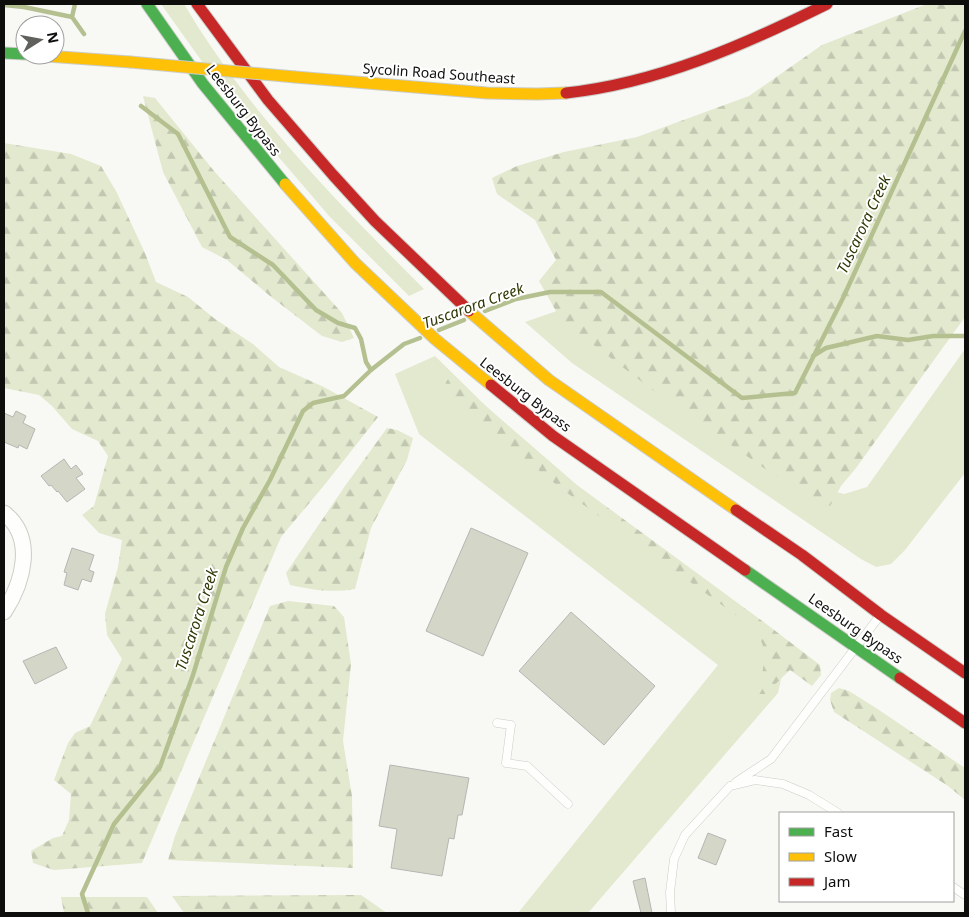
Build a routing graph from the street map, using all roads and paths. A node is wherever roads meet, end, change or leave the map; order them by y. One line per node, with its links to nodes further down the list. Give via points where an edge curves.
1 (147, 4): 12 (main road, Leesburg Bypass, via 203,84 262,158 355,263 435,339 553,436)
2 (197, 4): 8 (main road, Leesburg Bypass, via 268,100 375,221 440,286 549,380)
3 (796, 4): 5 (main road)
4 (827, 4): 5 (main road, Sycolin Road Southeast)
5 (801, 17): 6 (main road, Sycolin Road Southeast, bridge, via 686,66 611,86 564,92 447,91)
6 (65, 57)
7 (4, 513): 9 (street, via 19,529 24,561 16,589)
8 (802, 555): 10 (main road, Leesburg Bypass); 11 (main road)
9 (4, 612)
10 (881, 614): 12 (lane); 13 (main road, Leesburg Bypass)
11 (911, 622)
12 (856, 646): 15 (main road, Leesburg Bypass); 16 (lane, via 771,759)
13 (965, 674)
14 (497, 723): 17 (lane, via 511,725 506,763 527,766)
15 (965, 723)
16 (730, 786): 18 (lane, via 754,780 783,784); 21 (lane, via 685,836 674,859)
17 (568, 804)
18 (836, 812)
19 (954, 888): 20 (lane)
20 (965, 895)
21 (671, 913)

